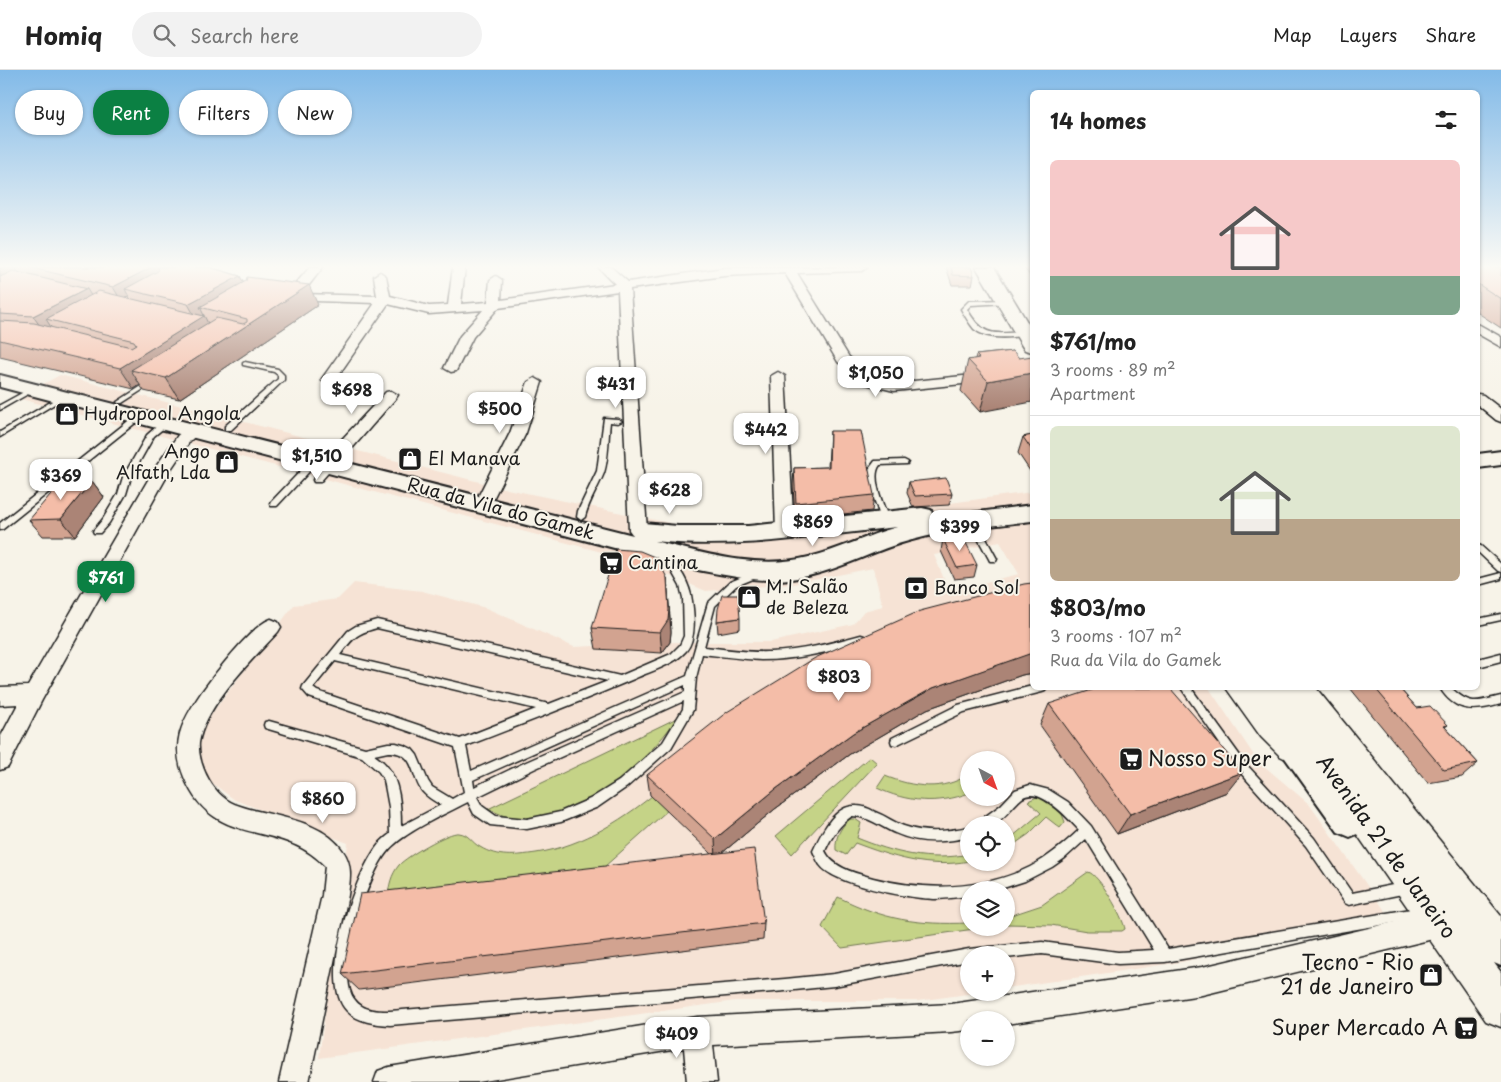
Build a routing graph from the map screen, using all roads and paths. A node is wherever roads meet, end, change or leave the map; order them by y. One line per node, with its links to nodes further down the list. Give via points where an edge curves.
1 (374, 314): 17 (street)
2 (486, 314): 12 (street, via 467,336)
3 (625, 314): 46 (street)
4 (817, 314): 14 (street, via 843,359 867,380 894,387)
5 (967, 314): 9 (lane, via 982,333)
6 (1014, 314): 9 (main road)
7 (1020, 314): 9 (main road)
8 (1480, 329): 10 (street)
9 (1030, 334)
10 (1501, 343)
11 (245, 364): 30 (lane, via 276,370 281,380)
12 (452, 368)
13 (0, 372): 24 (main road, Rua da Vila do Gamek)
14 (1030, 373)
15 (778, 376): 45 (street)
16 (156, 379): 24 (lane)
17 (328, 380)
18 (0, 381): 20 (main road, Rua da Vila do Gamek)
19 (535, 382): 37 (street, via 518,433)
20 (33, 389): 22 (main road, Rua da Vila do Gamek); 25 (lane)
21 (391, 395): 36 (street)
22 (64, 396): 26 (main road, Rua da Vila do Gamek); 32 (lane)
23 (1480, 400): 27 (street)
24 (120, 402): 30 (main road, Rua da Vila do Gamek)
25 (0, 408)
26 (140, 416): 29 (main road, Rua da Vila do Gamek); 43 (lane)
27 (1501, 417)
28 (618, 421): 40 (lane, via 607,420 602,466)
29 (166, 423): 31 (main road, Rua da Vila do Gamek); 44 (lane, via 152,435 126,477 122,494)
30 (228, 428): 36 (main road, Rua da Vila do Gamek)
31 (194, 430): 36 (main road, Rua da Vila do Gamek); 70 (street, via 184,438 163,468)
32 (0, 435)
33 (1501, 458): 34 (main road)
34 (1480, 461)
35 (904, 462): 41 (lane, via 878,463 873,469)
36 (325, 466): 37 (main road, Rua da Vila do Gamek); 38 (lane); 46 (main road, Rua da Vila do Gamek)
37 (487, 495): 40 (main road, Rua da Vila do Gamek)
38 (274, 504)
39 (1027, 508): 41 (main road, Rua da Vila do Gamek); 42 (main road, Rua da Vila do Gamek)
40 (580, 517): 46 (main road, Rua da Vila do Gamek)
41 (884, 520): 45 (main road, Rua da Vila do Gamek)
42 (972, 520): 48 (lane); 50 (main road, Rua da Vila do Gamek, via 898,535 808,566)
43 (0, 527)
44 (97, 531)
45 (775, 534): 46 (main road, Rua da Vila do Gamek); 50 (main road, via 785,540 793,550 793,556 788,565)
46 (631, 542): 50 (main road, Rua da Vila do Gamek, via 733,568); 62 (lane, via 674,568 680,577 687,598 689,636 674,657)
47 (1480, 551): 49 (lane)
48 (993, 558)
49 (1501, 569)
50 (773, 571): 57 (lane, via 744,578 723,592 711,605)
51 (1501, 576): 52 (lane)
52 (1480, 581)
53 (1501, 617): 54 (lane)
54 (1480, 622)
55 (271, 627): 97 (street, via 237,661 194,724 188,743 188,760 200,787 222,811 288,831 321,845 336,860 335,896)
56 (869, 638): 57 (lane, via 779,655)
57 (699, 650): 61 (lane)
58 (1501, 657): 60 (lane)
59 (332, 658): 62 (lane, via 351,634 377,624); 74 (lane); 77 (lane, via 308,685 309,692)
60 (1480, 663)
61 (690, 678): 71 (lane); 80 (lane)
62 (621, 680): 74 (lane)
63 (1034, 690): 76 (lane, via 962,708)
64 (1187, 690): 90 (lane, via 1242,767 1310,842 1349,899)
65 (1232, 690): 81 (lane, via 1265,734)
66 (1251, 690): 81 (main road)
67 (1273, 690): 95 (main road, Avenida 21 de Janeiro)
68 (1300, 690): 91 (main road, Avenida 21 de Janeiro)
69 (1447, 690): 73 (lane, via 1460,703 1473,708)
70 (34, 694): 72 (street); 79 (street)
71 (690, 694): 82 (lane); 82 (lane, via 688,710 667,745 623,784 594,803 561,817 527,824 494,821 478,810)
72 (0, 696)
73 (1501, 700)
74 (549, 708): 77 (lane)
75 (269, 724): 78 (lane)
76 (896, 741)
77 (460, 744): 80 (lane)
78 (365, 753): 83 (lane, via 386,746 409,752 427,790); 87 (lane, via 383,769 389,780 395,807)
79 (0, 760)
80 (466, 778): 82 (lane)
81 (1327, 791): 90 (main road)
82 (470, 795): 83 (lane)
83 (452, 804): 87 (lane)
84 (996, 816): 85 (lane, via 1019,794 1030,790 1045,794 1064,806)
85 (1087, 830): 88 (lane, via 1064,853); 93 (lane)
86 (960, 834): 89 (lane, via 929,836 906,832 867,812 854,810 843,815 821,842 819,850 826,865 857,880 893,889 933,893)
87 (396, 836): 94 (lane, via 370,867 360,890 341,968 342,992 352,1009 369,1017 390,1018 834,980)
88 (1011, 881)
89 (960, 891)
90 (1419, 909): 93 (lane); 95 (main road); 96 (street, via 1202,981 950,1018)
91 (1501, 946)
92 (1015, 951): 93 (lane, via 1042,948 1118,958)
93 (1165, 956)
94 (960, 957)
95 (1501, 1008)
96 (697, 1031): 98 (street); 99 (street)
97 (294, 1082)
98 (389, 1082)
99 (702, 1082)

